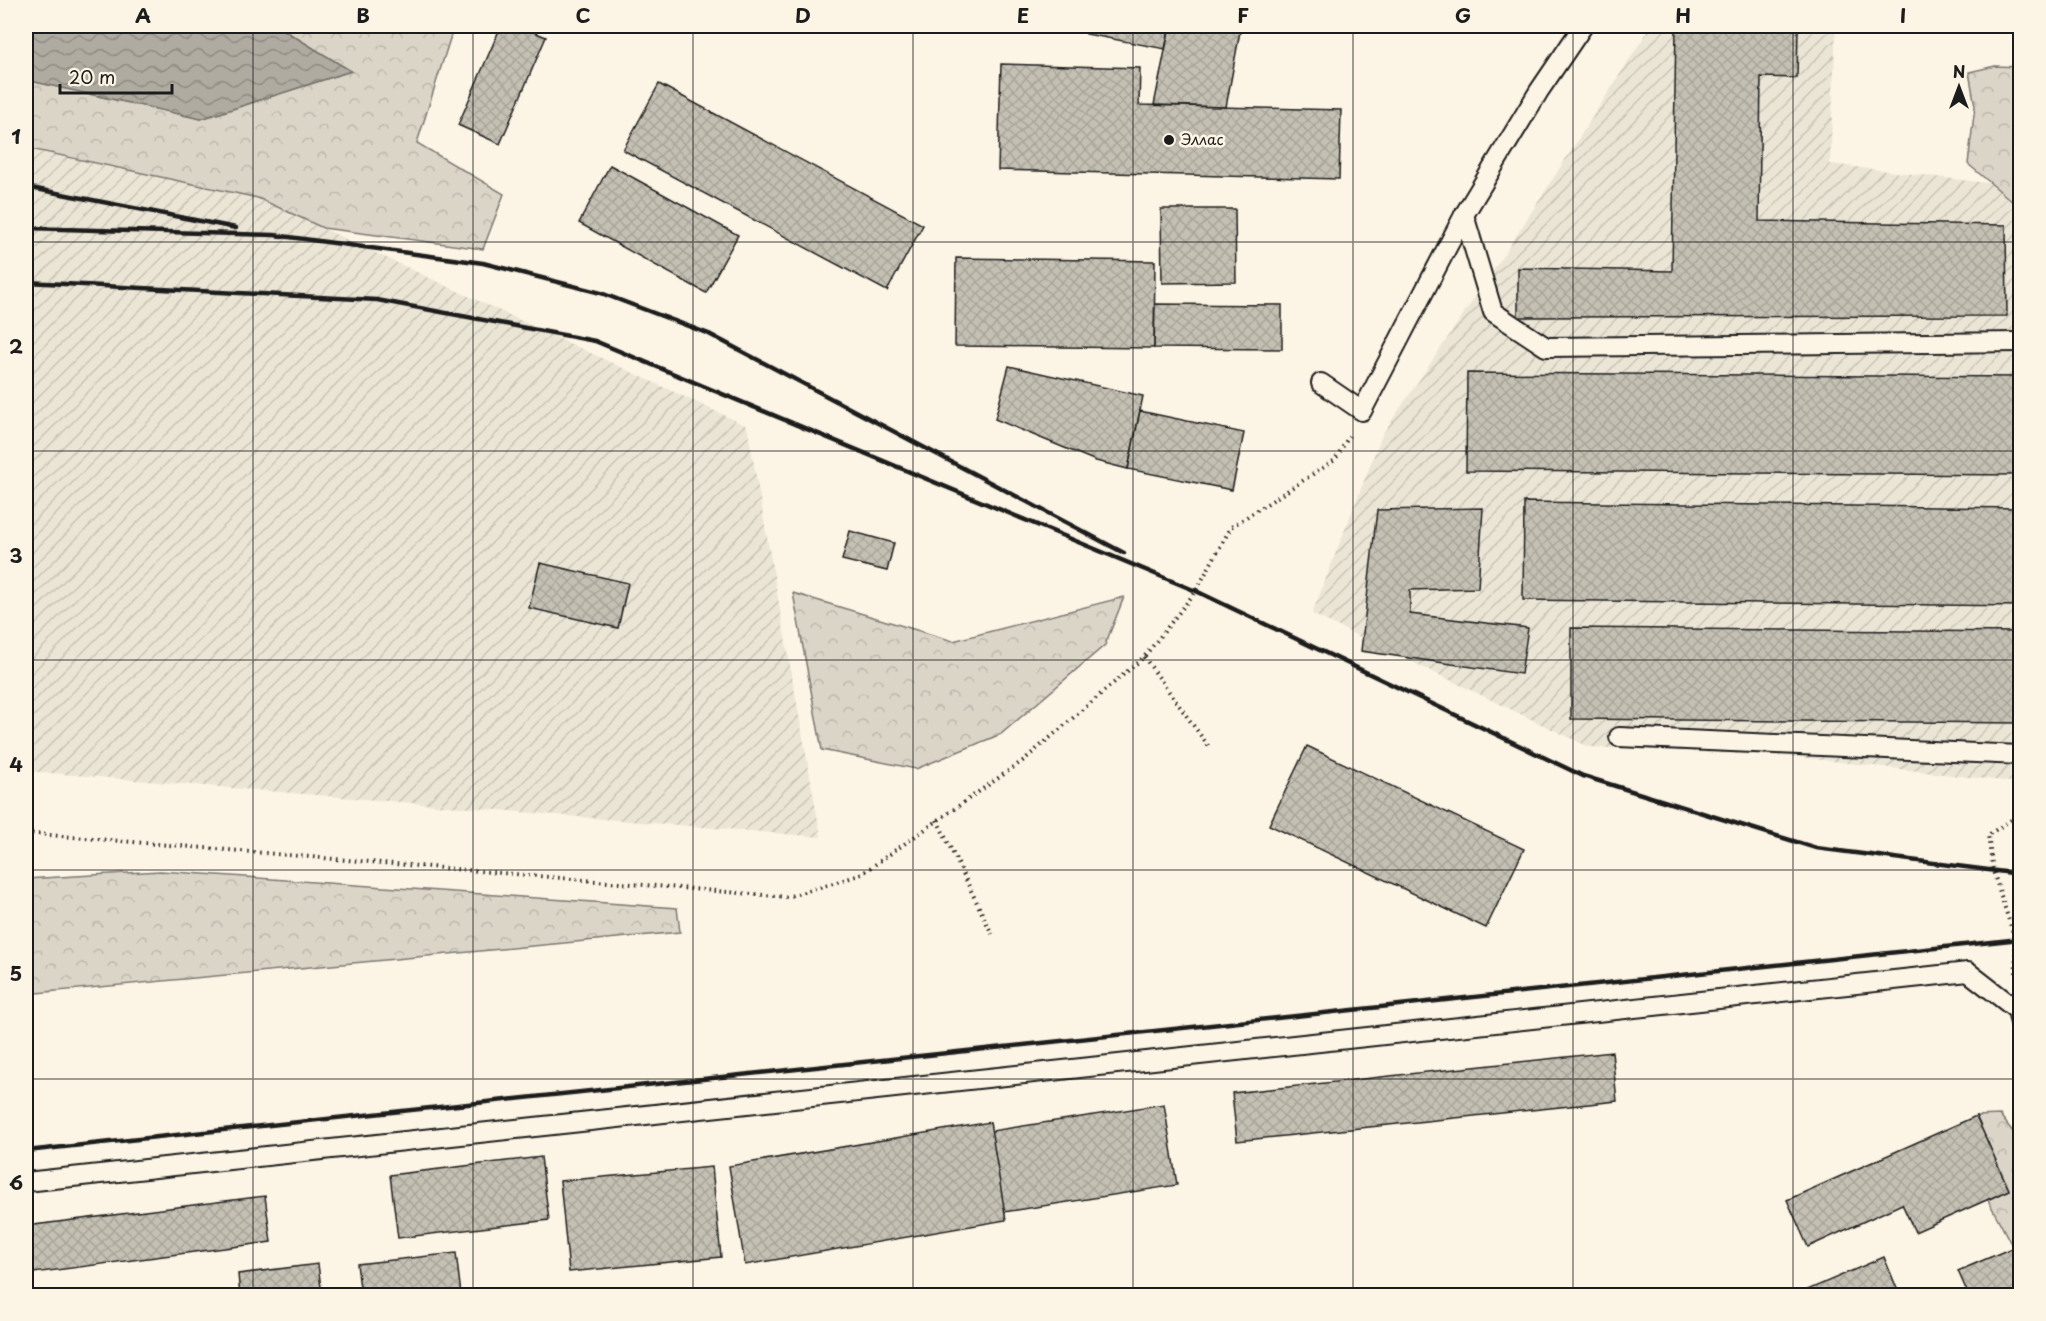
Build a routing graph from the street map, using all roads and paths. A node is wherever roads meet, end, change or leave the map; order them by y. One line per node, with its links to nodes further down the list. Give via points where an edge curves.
1 (1583, 26): 2 (lane)
2 (1464, 215): 3 (lane, via 1493,312 1546,347); 5 (lane)
3 (2020, 342)
4 (1321, 383): 5 (lane)
5 (1362, 411): 6 (path, via 1335,460 1231,527 1196,591)
6 (1144, 657): 8 (path); 11 (path, via 1024,760)
7 (1618, 737): 9 (lane)
8 (1209, 747)
9 (2020, 755)
10 (2020, 814): 14 (path, via 1988,835 1993,871 2015,939)
11 (937, 820): 12 (path, via 860,875 787,897); 13 (path)
12 (26, 833)
13 (992, 934)
14 (2019, 1016): 15 (lane, via 1968,972)
15 (26, 1182)

